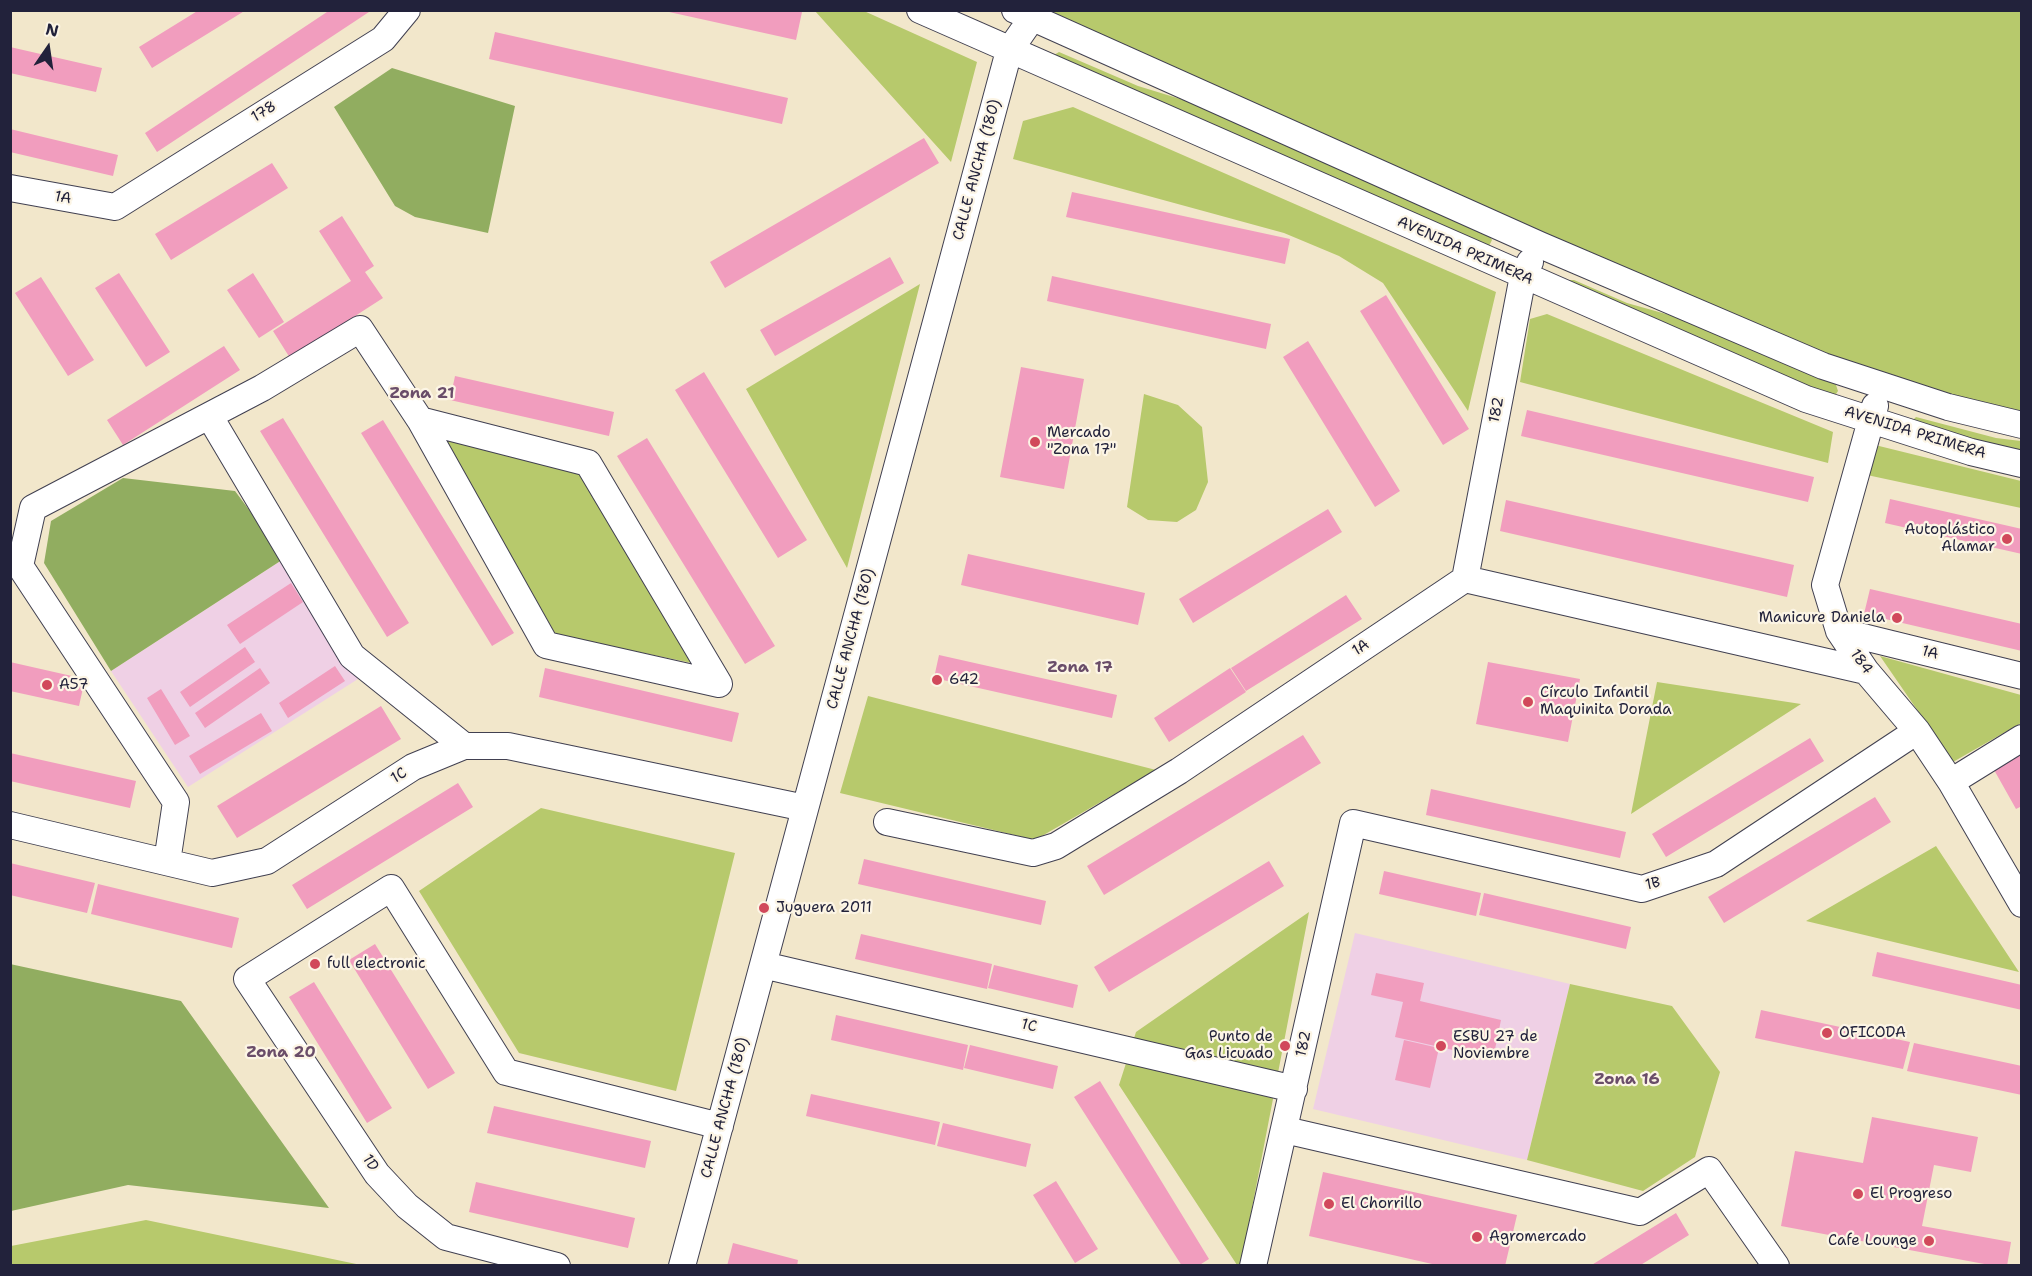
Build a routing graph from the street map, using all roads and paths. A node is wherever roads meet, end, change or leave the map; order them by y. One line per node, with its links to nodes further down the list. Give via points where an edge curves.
1 (406, 10): 6 (street, 178, via 383,39)
2 (920, 10): 4 (street, AVENIDA PRIMERA)
3 (1023, 14): 4 (street, CALLE ANCHA (180)); 7 (street)
4 (1009, 51): 8 (street, AVENIDA PRIMERA); 23 (street, CALLE ANCHA (180))
5 (10, 188): 6 (street, 1A)
6 (115, 207)
7 (1540, 245): 8 (street, 182); 9 (street)
8 (1523, 276): 12 (street, AVENIDA PRIMERA, via 1786,391); 15 (street, 182)
9 (1881, 387): 12 (street, 184); 13 (street)
10 (210, 417): 11 (street, via 360,328); 21 (street, via 352,656); 27 (street, via 33,508 20,566 176,802)
11 (420, 420): 11 (street, via 588,463 719,684 546,645)
12 (1870, 421): 14 (street, AVENIDA PRIMERA); 16 (street, 184, via 1825,585)
13 (2022, 425)
14 (2022, 464)
15 (1465, 579): 17 (street); 24 (street, 1A, via 1179,771 1056,846 1033,854)
16 (1839, 631): 17 (street, 184); 18 (street, 1A)
17 (1866, 671): 19 (street, 184)
18 (2022, 676)
19 (1917, 731): 22 (street, 184); 25 (street, 1B, via 1716,864 1642,889)
20 (2022, 738): 22 (street)
21 (464, 746): 23 (street, 1C, via 508,746); 27 (street, 1C, via 413,767 267,861 212,873)
22 (1951, 782): 28 (street, 184)
23 (806, 808): 29 (street, CALLE ANCHA (180))
24 (887, 822)
25 (1353, 823): 30 (street, 182)
26 (10, 825): 27 (street, 1C)
27 (167, 862)
28 (2022, 904)
29 (763, 965): 30 (street, 1C); 31 (street, CALLE ANCHA (180))
30 (1294, 1089): 32 (street, 182)
31 (720, 1126): 33 (street, 1D, via 506,1072 391,888 247,979 377,1174 407,1206 446,1237); 34 (street, CALLE ANCHA (180))
32 (1285, 1130): 35 (street, 182); 36 (street, via 1640,1212 1709,1170)
33 (557, 1266)
34 (682, 1266)
35 (1253, 1266)
36 (1776, 1266)

